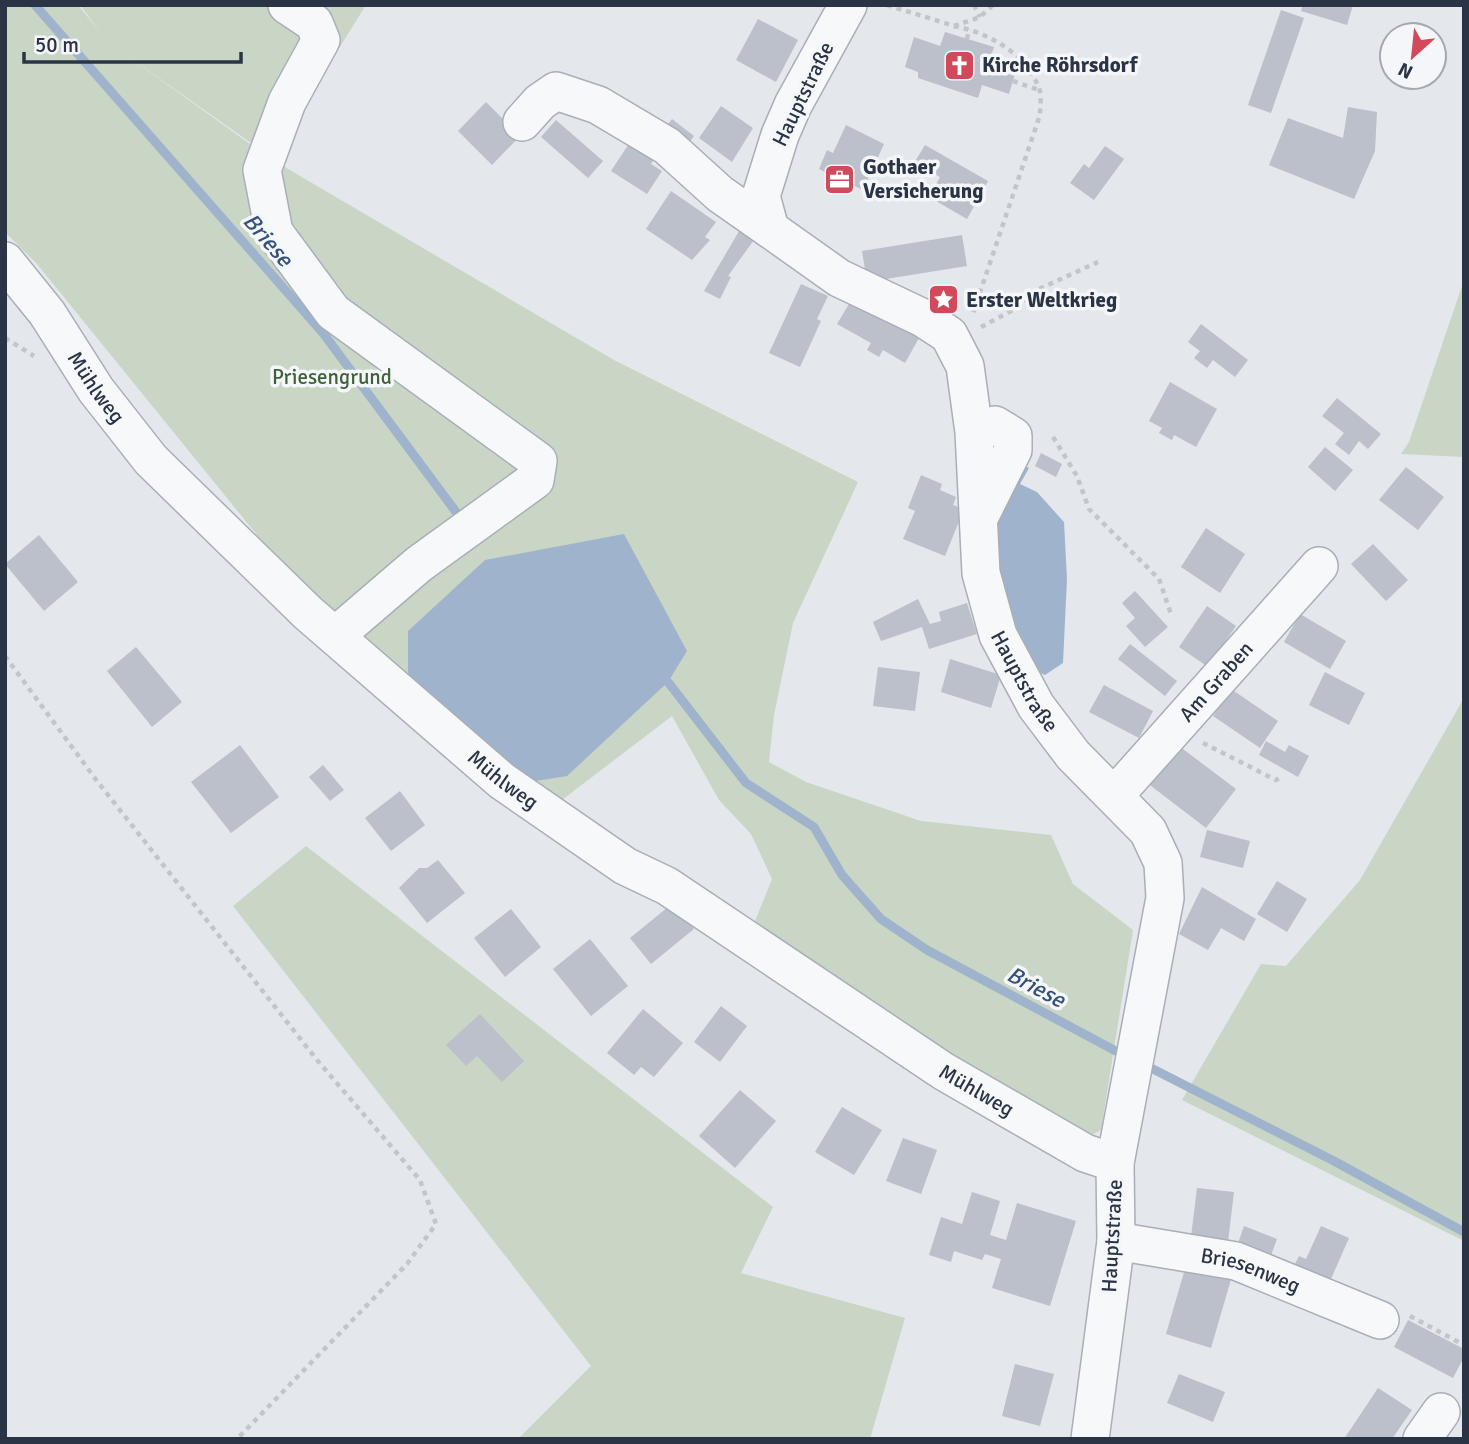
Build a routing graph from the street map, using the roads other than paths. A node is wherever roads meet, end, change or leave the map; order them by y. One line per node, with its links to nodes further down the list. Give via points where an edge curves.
1 (288, 5): 9 (street, via 314,23 321,40 287,102 262,170 274,232 333,312 538,461 535,480 419,564)
2 (848, 5): 4 (street, Hauptstraße, via 780,135 761,196)
3 (522, 122): 4 (street, via 556,91 598,105 667,146 720,194)
4 (770, 229): 7 (street, Hauptstraße, via 839,278 958,333 974,432)
5 (5, 261): 9 (street, Mühlweg, via 151,460)
6 (995, 425): 7 (street, via 1013,436 1013,450)
7 (978, 519): 10 (street, Hauptstraße, via 981,573 998,635 1036,706 1073,755)
8 (1318, 566): 10 (street, Am Graben)
9 (335, 636): 11 (street, Mühlweg, via 502,781 625,866 667,886 943,1071 1085,1153)
10 (1115, 795): 11 (street, Hauptstraße, via 1148,831 1163,863 1165,898)
11 (1115, 1164): 12 (street, Hauptstraße)
12 (1116, 1241): 13 (street, Briesenweg, via 1236,1261); 14 (street, Hauptstraße)
13 (1380, 1320)
14 (1090, 1439)

